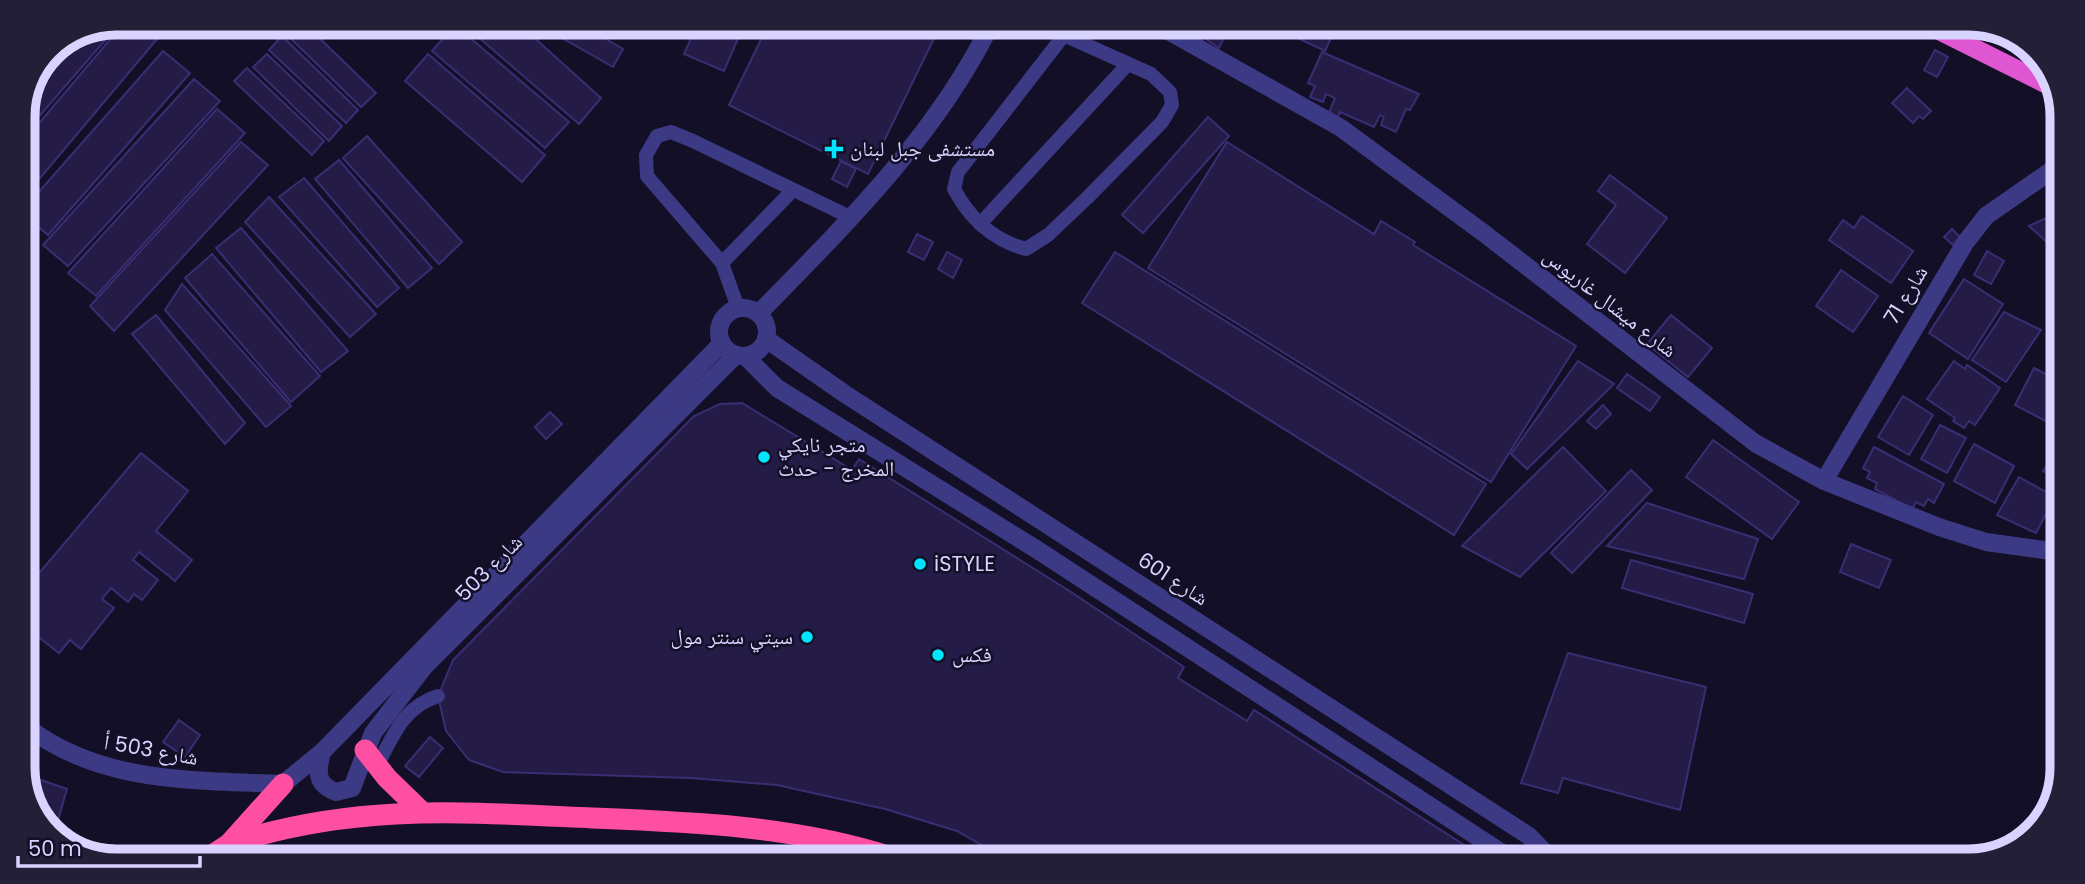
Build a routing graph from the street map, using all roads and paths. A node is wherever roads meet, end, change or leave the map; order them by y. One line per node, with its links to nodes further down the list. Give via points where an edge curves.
1 (985, 35): 10 (street, via 914,145)
2 (1056, 35): 11 (lane, via 958,172 954,189 966,212)
3 (1067, 35): 6 (lane)
4 (1175, 35): 18 (street, شارع ميشال غاريوس, via 1341,128 1739,432)
5 (1948, 35): 7 (highway)
6 (1128, 64): 11 (lane); 11 (lane, via 1151,74 1170,92 1172,105 1162,122 1048,235 1026,249 1003,243)
7 (2043, 82)
8 (2050, 171): 18 (street, شارع 71, via 1986,216 1965,243)
9 (793, 190): 10 (lane); 12 (lane); 12 (lane, via 671,132 657,136 646,155 647,176)
10 (852, 218): 14 (street)
11 (980, 224)
12 (722, 263): 13 (lane)
13 (738, 308): 14 (street); 16 (street, via 720,324)
14 (759, 313): 15 (street, via 765,321)
15 (766, 339): 17 (street, via 754,353); 29 (street, شارع 601, via 1528,836)
16 (722, 343): 17 (street); 22 (street, شارع 503)
17 (740, 355): 23 (street, شارع 503, via 424,667 387,711); 28 (street, via 777,388)
18 (1824, 481): 19 (street, شارع ميشال غاريوس, via 1986,542)
19 (2050, 551)
20 (438, 696): 23 (lane, via 408,713)
21 (35, 732): 24 (street, شارع 503 أ, via 58,748 101,766 172,780)
22 (322, 752): 23 (street, شارع 503, via 319,780 336,792 352,788); 24 (street, شارع 503)
23 (371, 758): 25 (highway)
24 (283, 784): 26 (highway)
25 (422, 812): 26 (highway, via 304,822); 27 (highway, via 748,827)
26 (221, 849)
27 (860, 849)
28 (1496, 849)
29 (1541, 849)

